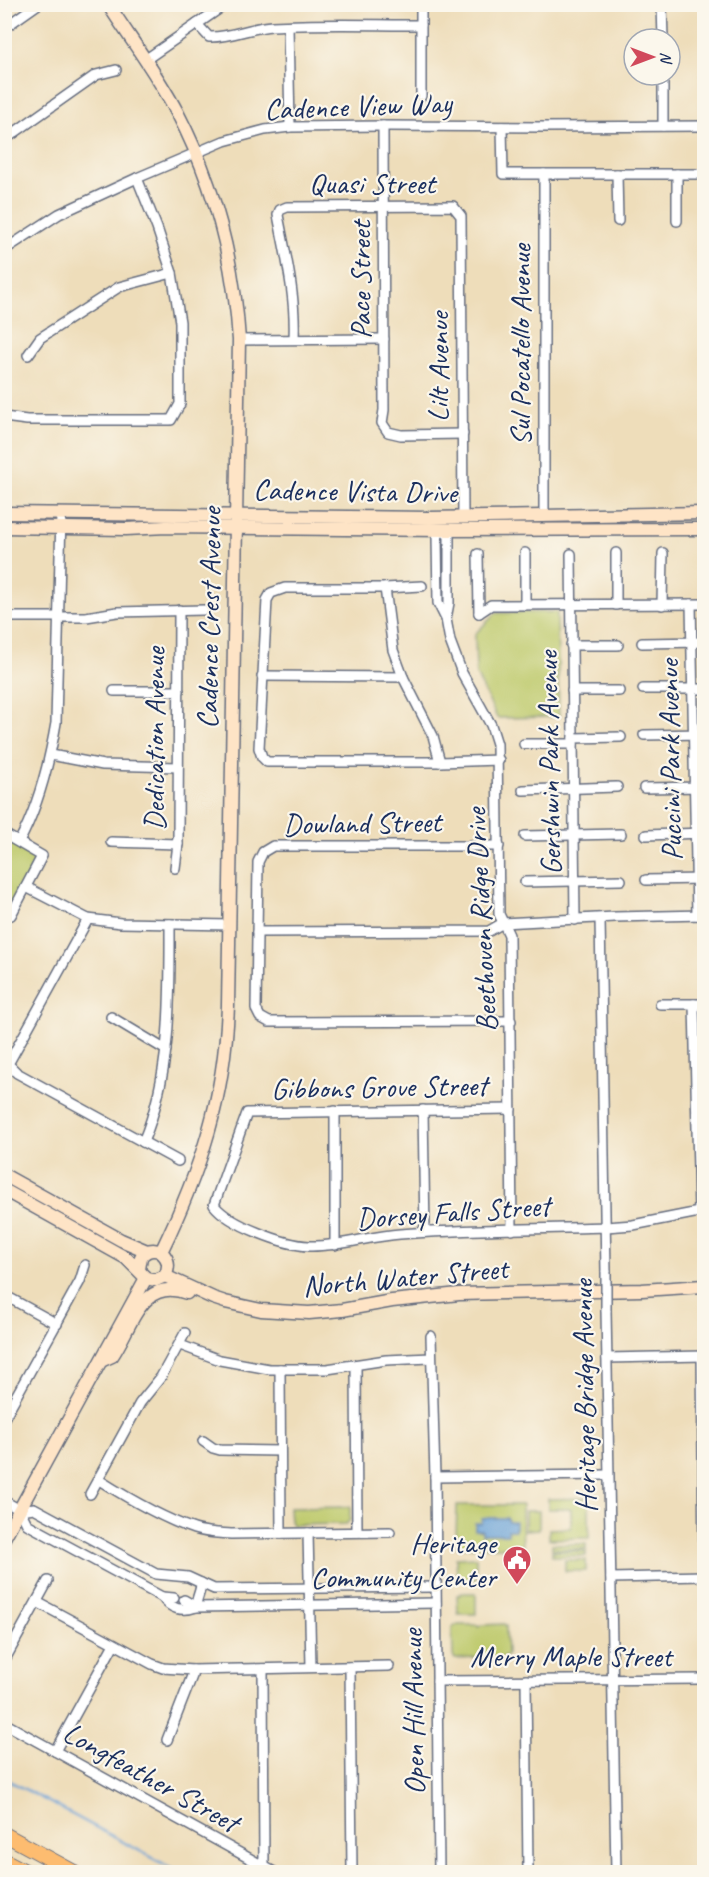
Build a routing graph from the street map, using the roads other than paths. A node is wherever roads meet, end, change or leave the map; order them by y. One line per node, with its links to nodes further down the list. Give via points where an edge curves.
1 (38, 4): 6 (street)
2 (108, 4): 12 (street, Cadence Crest Avenue)
3 (226, 4): 7 (street)
4 (421, 4): 8 (street)
5 (662, 4): 10 (street)
6 (26, 8): 11 (street)
7 (197, 24): 9 (street, via 209,37 220,38 244,30); 12 (street)
8 (421, 25): 9 (street); 15 (street)
9 (288, 26): 19 (street)
10 (663, 27)
11 (4, 28)
12 (145, 60): 22 (street, Cadence Crest Avenue)
13 (116, 70): 21 (street, via 96,75)
14 (663, 87): 17 (street)
15 (421, 96)
16 (383, 126): 19 (street, Cadence View Way); 20 (street, Cadence View Way); 28 (street, Pace Street)
17 (663, 126): 18 (street, Cadence View Way); 20 (street, Cadence View Way)
18 (705, 126)
19 (290, 127): 22 (street, Cadence View Way, via 232,138)
20 (502, 127): 23 (street, via 503,174)
21 (4, 140)
22 (196, 153): 27 (street, Cadence View Way); 36 (street, Cadence Crest Avenue, via 216,205 226,247)
23 (544, 174): 24 (street); 45 (street, Sul Pocatello Avenue)
24 (616, 174): 25 (street); 30 (street)
25 (678, 174): 26 (street); 31 (street)
26 (705, 174)
27 (137, 178): 32 (street, Cadence View Way, via 59,214); 33 (street)
28 (383, 207): 29 (street, Quasi Street, via 453,206); 34 (street, Quasi Street, via 279,210 292,287); 35 (street, Pace Street)
29 (461, 216): 39 (street, Lilt Avenue)
30 (618, 221)
31 (678, 221)
32 (4, 250)
33 (172, 273): 37 (street, via 119,287 40,338); 38 (street, via 180,322 180,404 171,420)
34 (294, 338): 35 (street); 36 (street)
35 (384, 339): 39 (street, Pace Street, via 382,423 388,432)
36 (239, 340): 48 (street, Cadence Crest Avenue)
37 (28, 355)
38 (4, 417)
39 (463, 434): 47 (street, Lilt Avenue)
40 (4, 513): 42 (street, Cadence Vista Drive)
41 (705, 513): 45 (street, Cadence Vista Drive)
42 (61, 514): 48 (street, Cadence Vista Drive); 50 (street)
43 (337, 516): 46 (street, Cadence Vista Drive); 48 (street, Cadence Vista Drive); 51 (street)
44 (485, 517): 45 (street, Cadence Vista Drive); 47 (street, Cadence Vista Drive); 53 (street, via 455,522)
45 (544, 517)
46 (430, 518): 47 (street, Cadence Vista Drive); 53 (street)
47 (463, 518)
48 (236, 521): 50 (street, Cadence Vista Drive); 51 (street, Cadence Vista Drive); 124 (street, Cadence Crest Avenue)
49 (4, 527): 50 (street, Cadence Vista Drive)
50 (61, 528): 70 (street)
51 (331, 529): 53 (street, Cadence Vista Drive)
52 (705, 529): 53 (street, Cadence Vista Drive)
53 (443, 530): 92 (street, Beethoven Ridge Drive, via 449,536 446,620 450,641 462,673 491,725)
54 (525, 553): 63 (street)
55 (616, 553): 64 (street)
56 (663, 553): 65 (street)
57 (478, 554): 63 (street, via 479,613 491,605)
58 (571, 554): 66 (street, Gershwin Park Avenue)
59 (422, 586): 60 (street)
60 (385, 588): 76 (street, via 285,588 271,593 267,600); 77 (street, via 393,650)
61 (691, 604): 62 (street); 65 (street); 71 (street, Puccini Park Avenue)
62 (705, 604)
63 (525, 605): 66 (street)
64 (616, 605): 65 (street); 66 (street)
65 (662, 605)
66 (570, 606): 74 (street, Gershwin Park Avenue)
67 (179, 610): 68 (street); 70 (street); 82 (street, Dedication Avenue)
68 (204, 610)
69 (4, 617): 70 (street)
70 (60, 617): 91 (street)
71 (692, 642): 72 (street); 73 (street); 79 (street, Puccini Park Avenue)
72 (705, 642)
73 (642, 643)
74 (571, 645): 75 (street); 83 (street, Gershwin Park Avenue)
75 (618, 645)
76 (262, 676): 77 (street); 93 (street, via 259,748 267,762)
77 (403, 677): 93 (street, via 433,736)
78 (643, 689): 79 (street)
79 (693, 689): 80 (street); 85 (street, Puccini Park Avenue)
80 (705, 689)
81 (114, 691): 82 (street)
82 (179, 691): 94 (street, Dedication Avenue)
83 (572, 691): 84 (street); 89 (street, Gershwin Park Avenue)
84 (619, 691)
85 (694, 734): 86 (street); 87 (street); 96 (street, Puccini Park Avenue)
86 (705, 734)
87 (644, 735)
88 (621, 736): 89 (street)
89 (573, 741): 90 (street); 98 (street, Gershwin Park Avenue)
90 (524, 744)
91 (51, 755): 94 (street, via 103,765); 106 (street, via 39,798)
92 (499, 760): 93 (street); 109 (street, Beethoven Ridge Drive)
93 (440, 762)
94 (178, 767): 108 (street, Dedication Avenue)
95 (617, 787): 98 (street)
96 (700, 787): 97 (street); 100 (street, Puccini Park Avenue)
97 (644, 788)
98 (573, 789): 99 (street); 103 (street, Gershwin Park Avenue)
99 (524, 790)
100 (700, 833): 104 (street); 111 (street, Puccini Park Avenue)
101 (4, 834): 106 (street)
102 (621, 834): 103 (street)
103 (574, 835): 105 (street); 114 (street, Gershwin Park Avenue)
104 (646, 835)
105 (525, 836)
106 (19, 842): 116 (street, via 42,856)
107 (111, 842): 108 (street)
108 (178, 844): 110 (street, Dedication Avenue)
109 (499, 846): 122 (street, Beethoven Ridge Drive); 125 (street, Dowland Street, via 273,846 263,852 258,862)
110 (175, 868)
111 (701, 879): 113 (street); 118 (street, Puccini Park Avenue)
112 (621, 880): 114 (street)
113 (646, 880)
114 (575, 881): 115 (street); 121 (street, Gershwin Park Avenue)
115 (525, 882)
116 (26, 887): 117 (street, via 11,915); 119 (street)
117 (4, 912)
118 (701, 915): 120 (street)
119 (88, 919): 123 (street); 135 (street, via 8,1064 17,1073)
120 (600, 919): 121 (street); 141 (street, Heritage Bridge Avenue)
121 (575, 920): 122 (street)
122 (503, 923): 125 (street, via 489,931); 130 (street, Beethoven Ridge Drive, via 509,935)
123 (170, 924): 124 (street); 131 (street)
124 (230, 925): 146 (street, Cadence Crest Avenue, via 227,1024 218,1100 195,1176)
125 (257, 932): 130 (street, via 256,1009 269,1022)
126 (660, 1004): 127 (street)
127 (694, 1004): 128 (street); 140 (street)
128 (705, 1004)
129 (111, 1017): 131 (street)
130 (511, 1021): 132 (street, Beethoven Ridge Drive)
131 (166, 1050): 135 (street)
132 (511, 1109): 133 (street, Gibbons Grove Street); 142 (street, Beethoven Ridge Drive)
133 (423, 1110): 134 (street, Gibbons Grove Street); 143 (street)
134 (335, 1111): 139 (street, Gibbons Grove Street, via 247,1113); 144 (street)
135 (143, 1142): 136 (street)
136 (178, 1161)
137 (4, 1175): 145 (street)
138 (4, 1191): 148 (street, via 126,1258)
139 (214, 1205): 144 (street, Dorsey Falls Street, via 226,1217 275,1240 308,1246)
140 (702, 1211): 141 (street, Dorsey Falls Street)
141 (606, 1227): 142 (street, Dorsey Falls Street); 161 (street, Heritage Bridge Avenue, bridge)
142 (512, 1230): 143 (street, Dorsey Falls Street)
143 (425, 1232): 144 (street, Dorsey Falls Street)
144 (335, 1245)
145 (147, 1251): 146 (street); 148 (street, via 139,1261)
146 (161, 1252): 149 (street, via 169,1266)
147 (85, 1265): 155 (street)
148 (142, 1274): 149 (street, via 156,1280); 162 (street)
149 (165, 1276): 154 (street, North Water Street)
150 (705, 1279): 152 (street, North Water Street)
151 (705, 1286): 152 (street, North Water Street)
152 (657, 1289): 154 (street, North Water Street, via 459,1294 309,1313 261,1310)
153 (4, 1295): 155 (street)
154 (213, 1298): 162 (street, via 172,1288 156,1291 141,1306 112,1356)
155 (57, 1324): 166 (street)
156 (185, 1333): 158 (street)
157 (431, 1336): 160 (street, Open Hill Avenue)
158 (180, 1345): 164 (street, via 220,1360); 172 (street, via 140,1403)
159 (703, 1356): 161 (street); 181 (street)
160 (431, 1358): 163 (street); 171 (street, Open Hill Avenue)
161 (607, 1358): 170 (street, Heritage Bridge Avenue)
162 (100, 1362): 175 (street)
163 (356, 1365): 164 (street); 176 (street)
164 (279, 1369): 169 (street)
165 (4, 1395): 166 (street)
166 (14, 1401): 167 (street)
167 (4, 1418)
168 (202, 1441): 169 (street, via 226,1450)
169 (280, 1451): 178 (street)
170 (608, 1476): 171 (street); 183 (street, Heritage Bridge Avenue)
171 (435, 1477): 186 (street, Open Hill Avenue)
172 (99, 1480): 173 (street); 178 (street, via 196,1530)
173 (90, 1494)
174 (4, 1501): 175 (street)
175 (20, 1510): 180 (street); 185 (street, via 34,1508 156,1574); 188 (street, via 27,1524)
176 (357, 1532): 177 (street); 179 (street)
177 (390, 1532)
178 (281, 1533): 179 (street)
179 (308, 1533): 187 (street)
180 (4, 1538)
181 (705, 1564)
182 (705, 1576): 183 (street)
183 (611, 1578): 204 (street, Heritage Bridge Avenue)
184 (48, 1581): 191 (street)
185 (201, 1583): 187 (street, via 223,1590); 194 (street)
186 (436, 1587): 187 (street); 192 (street, Open Hill Avenue)
187 (309, 1588): 193 (street)
188 (162, 1597): 189 (street); 194 (street, via 174,1608)
189 (174, 1598)
190 (184, 1600): 194 (street)
191 (37, 1602): 195 (street); 196 (street)
192 (436, 1603): 193 (street); 205 (street, Open Hill Avenue)
193 (309, 1605): 194 (street); 198 (street)
194 (196, 1607)
195 (114, 1644): 201 (street, via 163,1668); 208 (street)
196 (4, 1661)
197 (389, 1666): 199 (street)
198 (311, 1667): 199 (street); 200 (street)
199 (350, 1667): 215 (street)
200 (264, 1669): 201 (street); 211 (street)
201 (193, 1670): 207 (street)
202 (705, 1679): 204 (street, Merry Maple Street)
203 (526, 1680): 204 (street, Merry Maple Street); 205 (street, Merry Maple Street); 217 (street)
204 (614, 1680): 218 (street, Heritage Bridge Avenue)
205 (437, 1681): 216 (street, Open Hill Avenue)
206 (4, 1723): 208 (street, Longfeather Street)
207 (167, 1740)
208 (55, 1750): 211 (street, Longfeather Street)
209 (4, 1834): 213 (main road)
210 (4, 1860): 212 (main road)
211 (264, 1867): 214 (street, Longfeather Street)
212 (27, 1872)
213 (74, 1872)
214 (274, 1872)
215 (352, 1872)
216 (439, 1872)
217 (528, 1872)
218 (616, 1872)

